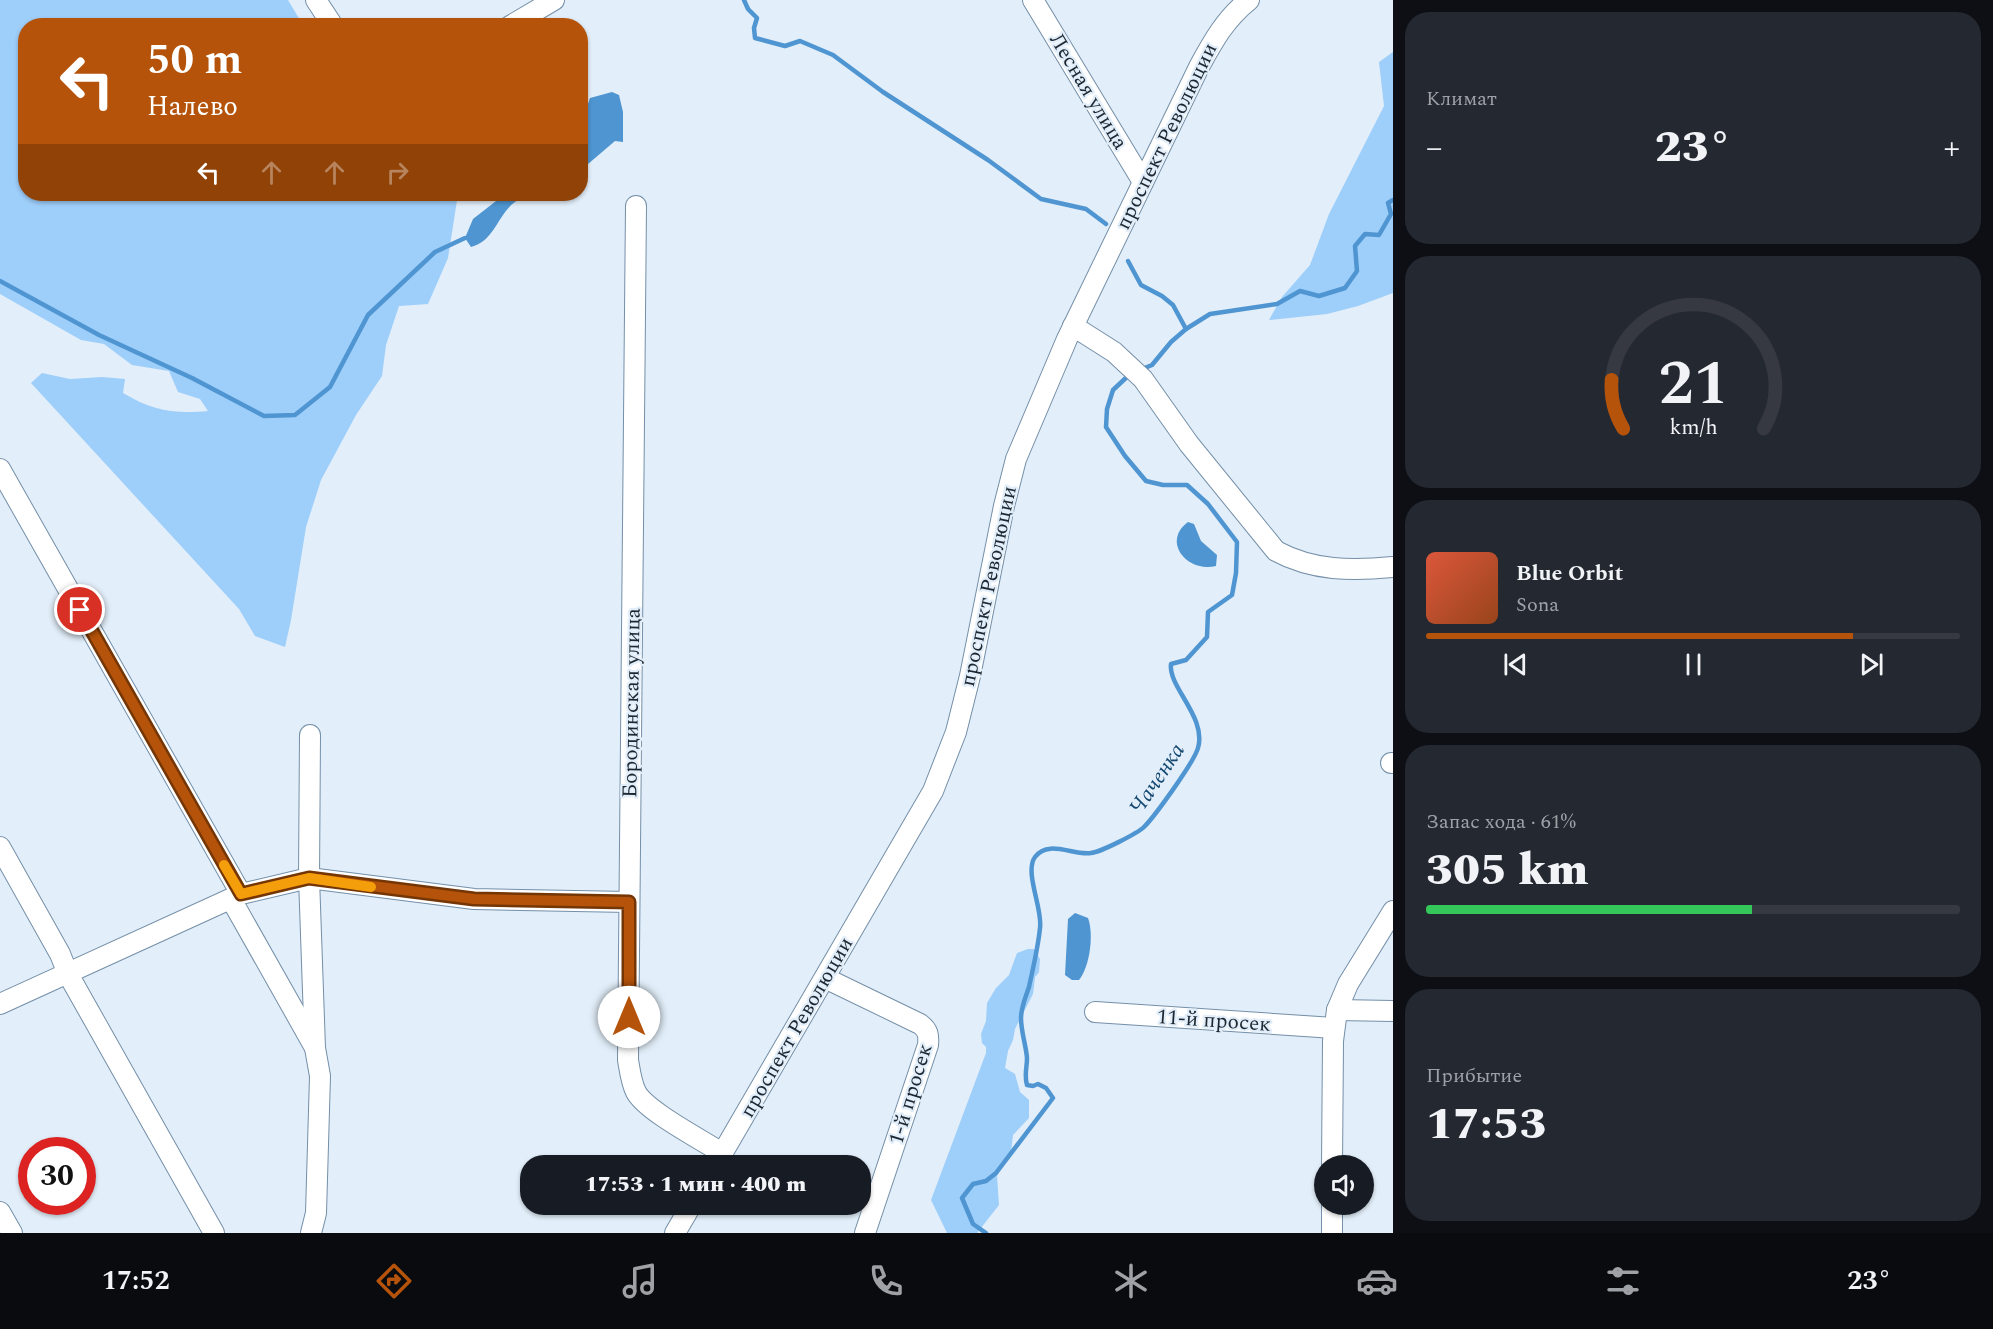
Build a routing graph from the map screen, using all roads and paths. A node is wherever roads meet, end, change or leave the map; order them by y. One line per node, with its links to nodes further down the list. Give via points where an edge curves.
1 (316, 0): 5 (street)
2 (1033, 0): 7 (street, Лесная улица)
3 (1249, 0): 7 (street, проспект Революции, via 1227,19 1214,39)
4 (551, 1): 6 (street)
5 (328, 18)
6 (523, 18)
7 (1143, 182): 9 (street, проспект Революции)
8 (636, 206): 16 (street, Бородинская улица)
9 (1073, 326): 11 (street, via 1125,361 1143,379 1189,444 1276,551 1312,566 1361,570); 19 (street, проспект Революции, via 1016,459 952,742 933,791)
10 (0, 468): 15 (street)
11 (1393, 567)
12 (310, 735): 14 (street)
13 (0, 847): 18 (street)
14 (309, 878): 15 (street); 16 (street, via 474,899); 24 (street)
15 (236, 896): 18 (street); 24 (street)
16 (629, 902): 25 (street, Бородинская улица, via 630,1079 648,1106)
17 (1393, 911): 23 (street, via 1348,984)
18 (68, 974): 20 (street); 32 (street)
19 (825, 978): 26 (street, проспект Революции); 35 (street, 1-й просек, via 920,1024 929,1036)
20 (0, 1004)
21 (1393, 1011): 23 (street, 11-й просек)
22 (1095, 1012): 23 (street, 11-й просек)
23 (1335, 1019): 27 (street)
24 (315, 1048): 33 (street, via 320,1076 316,1213)
25 (713, 1155)
26 (720, 1155)
27 (1332, 1155)
28 (0, 1212): 31 (street)
29 (686, 1215): 34 (street)
30 (1332, 1215): 36 (street)
31 (12, 1233)
32 (214, 1233)
33 (311, 1233)
34 (675, 1233)
35 (865, 1233)
36 (1332, 1233)

